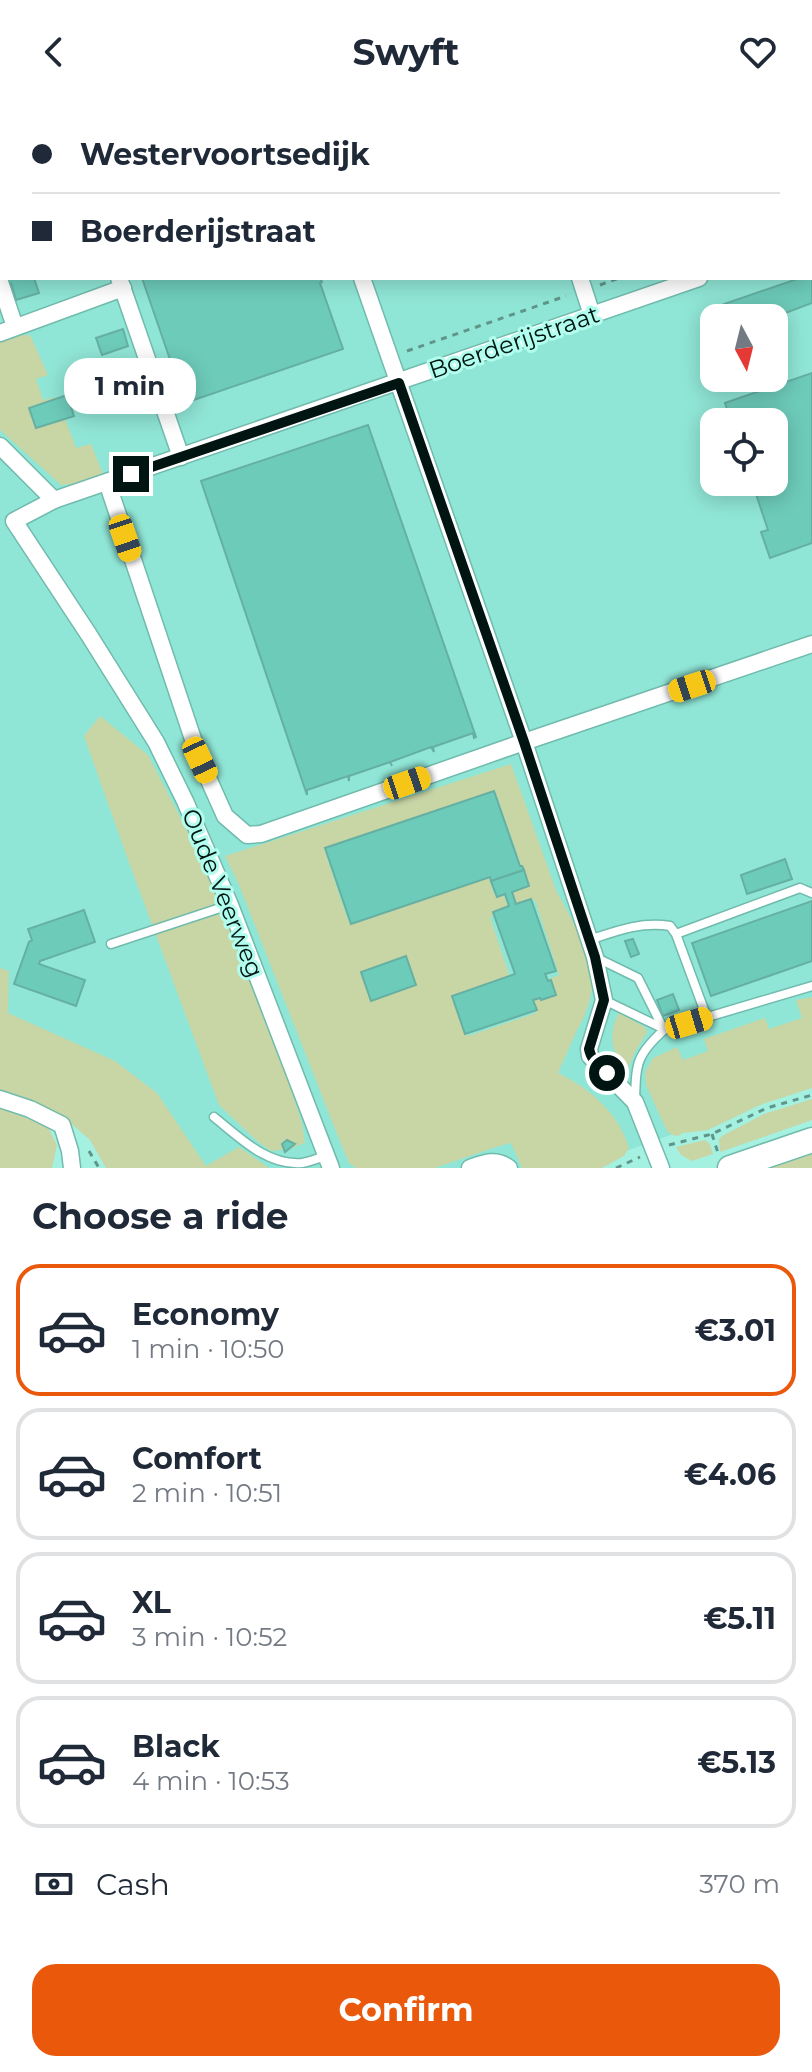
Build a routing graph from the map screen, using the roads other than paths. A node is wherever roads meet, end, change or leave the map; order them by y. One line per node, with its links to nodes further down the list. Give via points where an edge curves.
1 (363, 280): 8 (street)
2 (693, 280): 6 (street, Boerderijstraat)
3 (0, 282): 7 (street)
4 (121, 283): 7 (street); 10 (street)
5 (582, 284): 6 (street)
6 (592, 315): 8 (street, Boerderijstraat)
7 (7, 330)
8 (399, 383): 10 (street, Boerderijstraat); 15 (street)
9 (0, 446): 12 (street)
10 (181, 457): 11 (street, Boerderijstraat)
11 (107, 482): 12 (street, Boerderijstraat); 15 (street, via 200,760 225,816 247,835)
12 (54, 500): 13 (street, Boerderijstraat)
13 (14, 521): 17 (street, Oude Veerweg, via 156,742)
14 (812, 644): 15 (street)
15 (524, 742): 19 (street)
16 (812, 893): 18 (lane, via 800,888)
17 (230, 905): 20 (lane); 31 (street, Oude Veerweg)
18 (676, 934): 19 (lane, via 670,926 658,924); 24 (lane)
19 (589, 940): 21 (street)
20 (111, 944)
21 (595, 957): 23 (street); 25 (lane, via 638,978)
22 (812, 986): 24 (lane)
23 (604, 1000): 25 (lane); 27 (street, via 590,1056)
24 (707, 1018): 25 (lane)
25 (664, 1030): 27 (lane, via 636,1068)
26 (0, 1099): 29 (street)
27 (635, 1102): 36 (street)
28 (214, 1117): 31 (lane, Oude Veerweg, via 271,1158)
29 (62, 1125): 32 (street); 33 (street)
30 (812, 1140): 37 (main road)
31 (328, 1162)
32 (57, 1168)
33 (72, 1168)
34 (470, 1168): 35 (street, via 491,1161)
35 (509, 1168)
36 (661, 1168)
37 (730, 1168)

